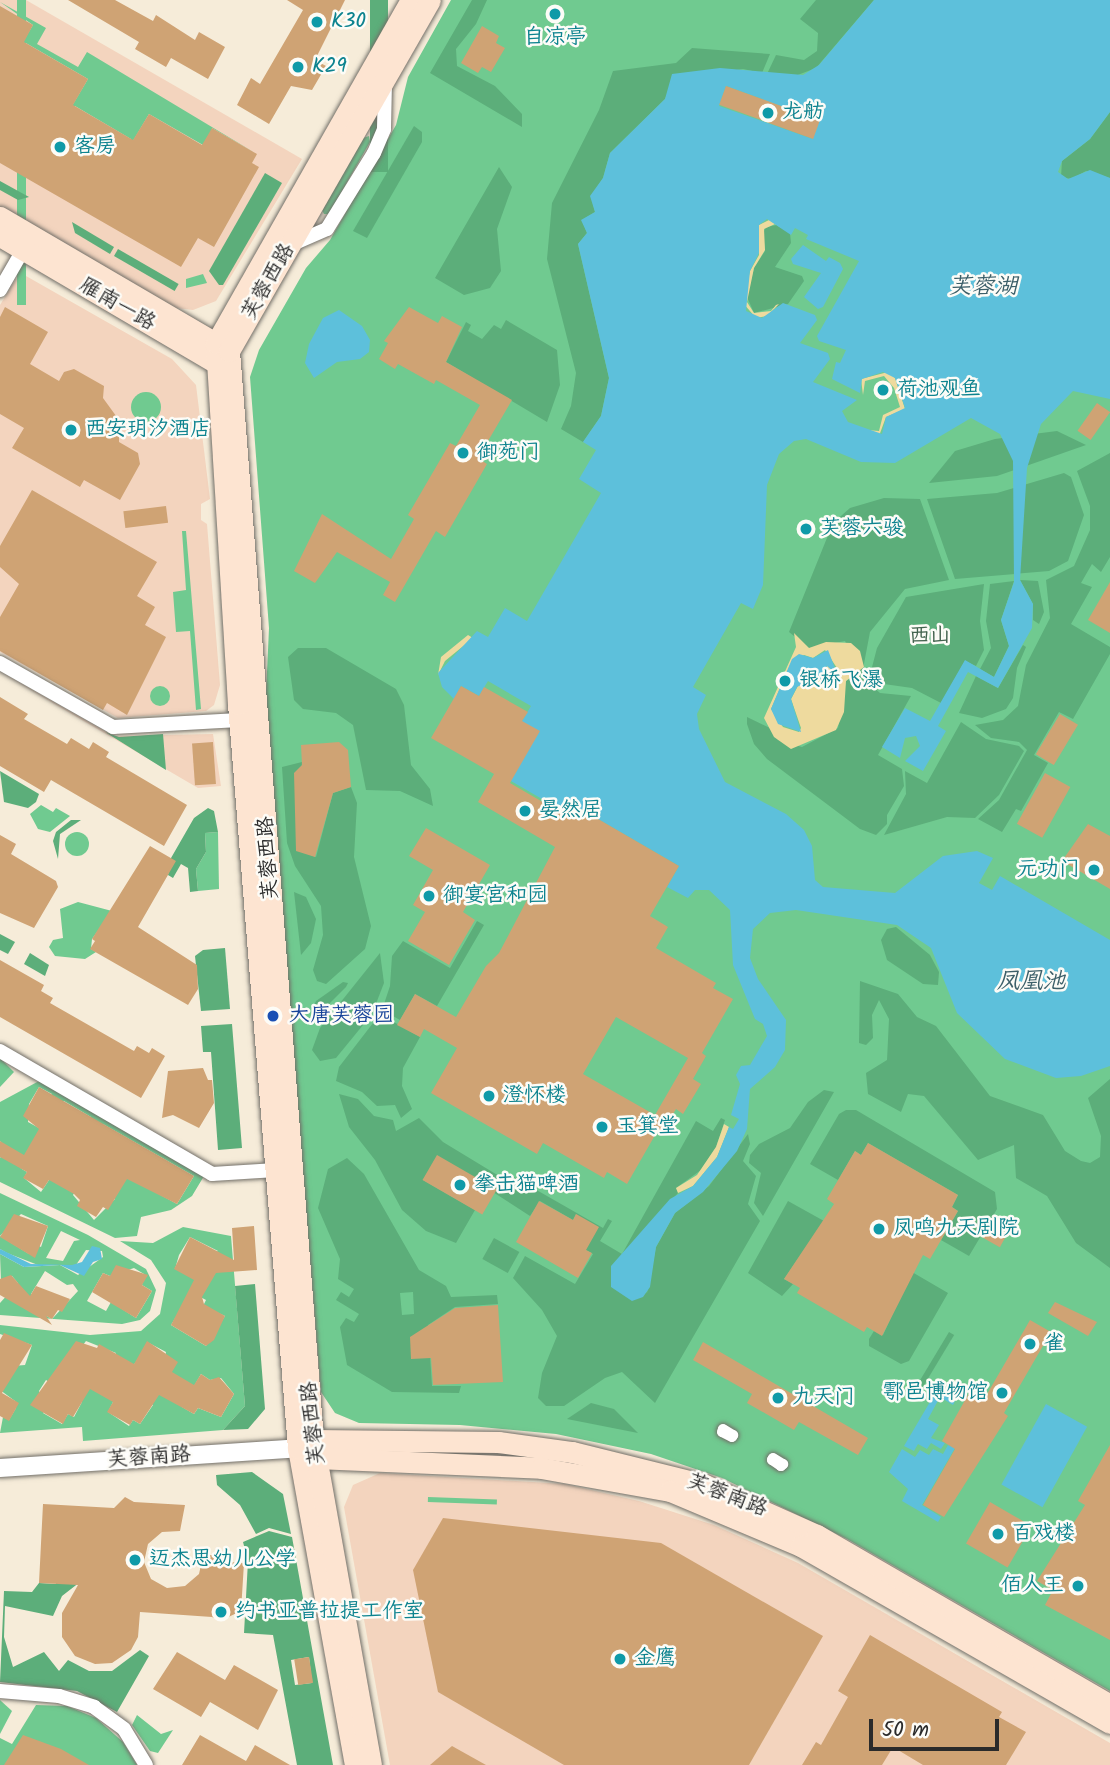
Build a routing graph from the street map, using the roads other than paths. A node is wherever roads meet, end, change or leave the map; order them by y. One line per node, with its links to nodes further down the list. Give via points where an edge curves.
1 (411, 0): 7 (main road, 芙蓉西路)
2 (430, 0): 7 (main road, 芙蓉西路)
3 (0, 217): 7 (main road, 雁南一路)
4 (0, 236): 5 (main road, 雁南一路)
5 (23, 250): 6 (street); 7 (main road, 雁南一路)
6 (0, 290)
7 (224, 357): 9 (main road, 芙蓉西路); 12 (main road, 芙蓉西路)
8 (0, 663): 9 (street, via 121,729)
9 (239, 720): 11 (main road, 芙蓉西路)
10 (0, 1051): 11 (street, via 212,1174)
11 (276, 1170): 12 (main road, 芙蓉西路)
12 (309, 1449): 13 (street, 芙蓉南路); 15 (main road, 芙蓉南路, via 498,1442 572,1452 705,1485 817,1535); 16 (main road, 芙蓉南路, via 541,1468 670,1491 801,1546); 18 (main road, 芙蓉西路); 19 (main road, 芙蓉西路)
13 (0, 1468)
14 (0, 1691): 17 (street, via 59,1696 94,1707 124,1729)
15 (1110, 1705)
16 (1110, 1723)
17 (146, 1765)
18 (355, 1765)
19 (371, 1765)

